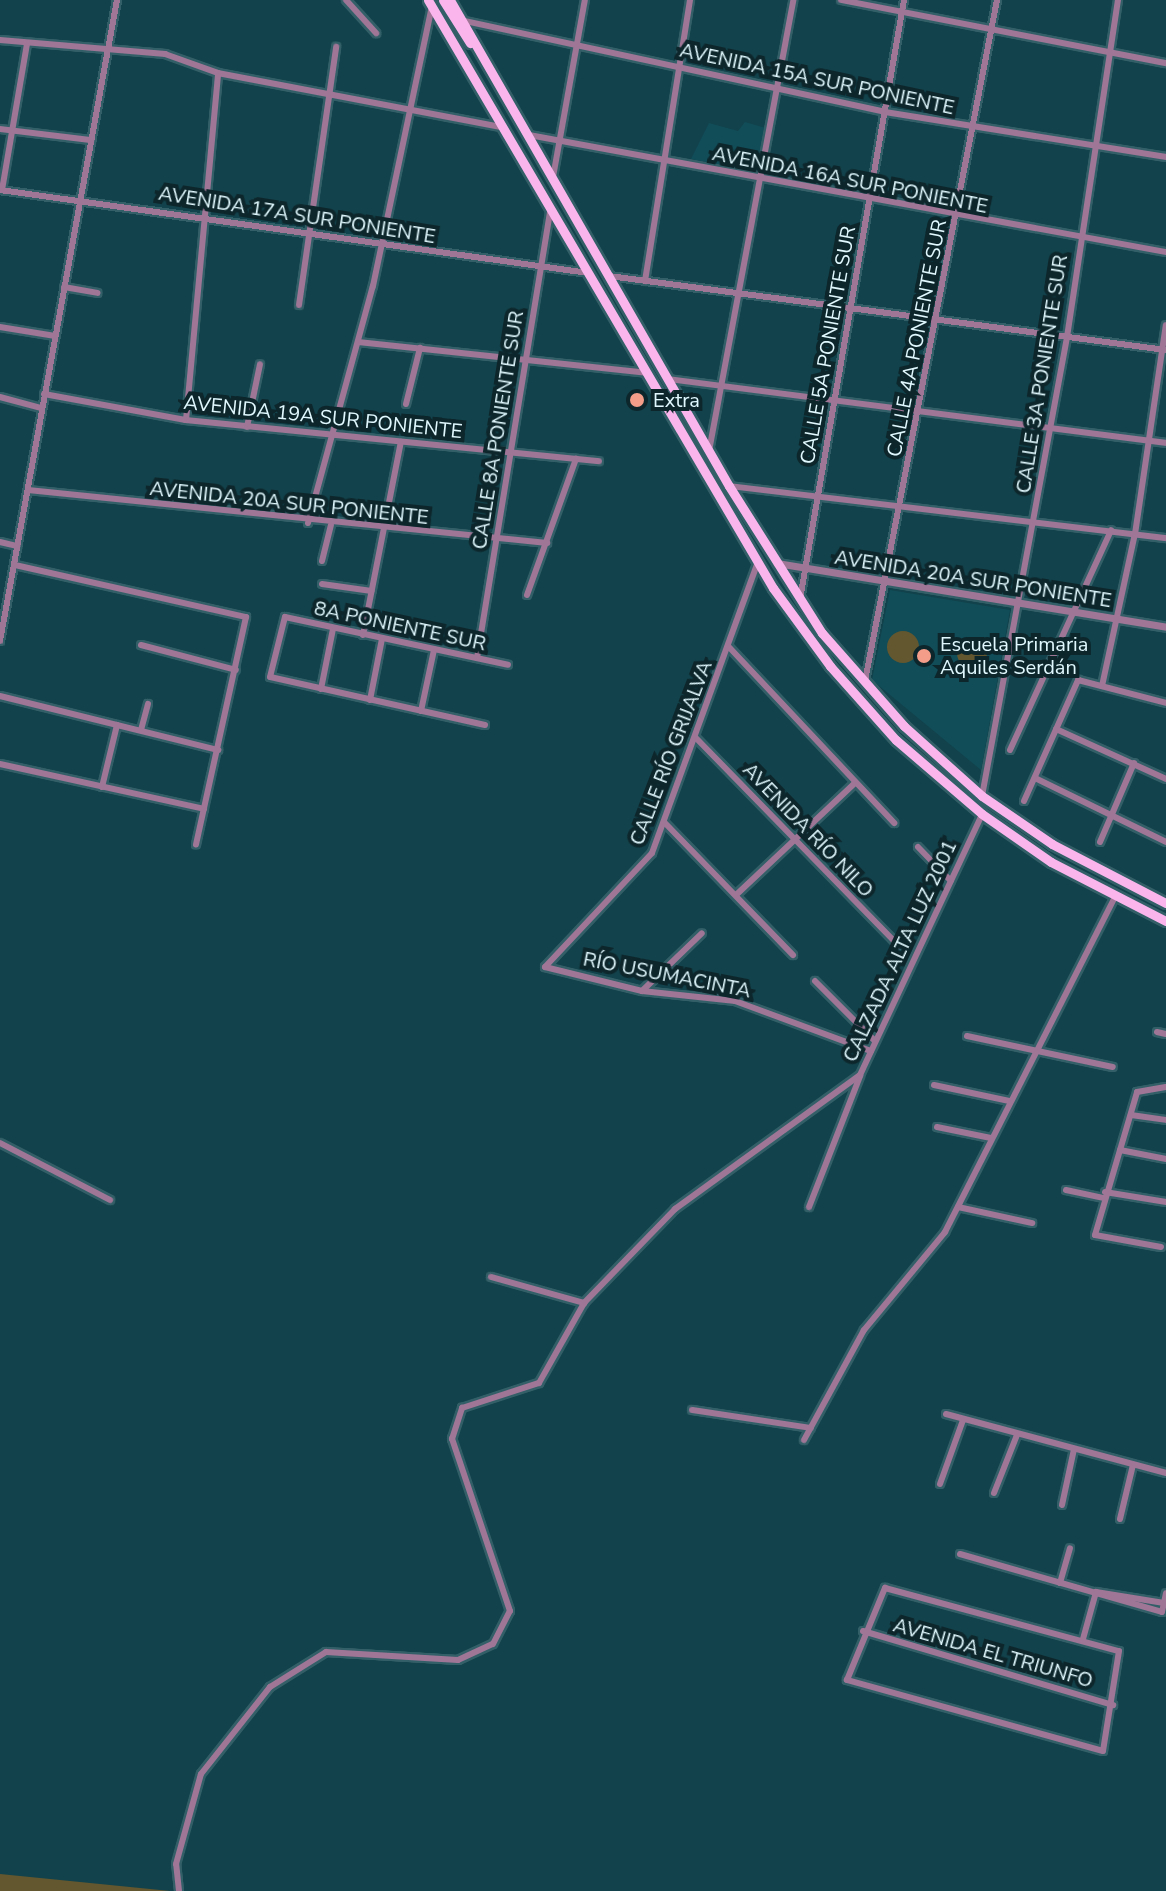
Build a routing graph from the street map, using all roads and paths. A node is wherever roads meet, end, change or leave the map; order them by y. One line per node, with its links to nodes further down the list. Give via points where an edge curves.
1 (117, 0): 22 (street)
2 (346, 0): 16 (street)
3 (443, 0): 34 (main road)
4 (450, 0): 14 (main road)
5 (585, 0): 19 (street)
6 (690, 0): 24 (street)
7 (793, 0): 26 (street)
8 (841, 0): 13 (street)
9 (904, 0): 13 (street, CALLE 5A PONIENTE SUR)
10 (997, 0): 15 (street, CALLE 4A PONIENTE SUR)
11 (1118, 0): 21 (street, CALLE 3A PONIENTE SUR)
12 (432, 2): 28 (street); 30 (main road); 38 (main road)
13 (902, 12): 15 (street); 29 (street, CALLE 5A PONIENTE SUR)
14 (465, 21): 19 (street, AVENIDA 15A SUR PONIENTE); 34 (main road)
15 (991, 30): 21 (street); 31 (street, CALLE 4A PONIENTE SUR)
16 (376, 33)
17 (0, 40): 18 (street)
18 (27, 43): 22 (street); 33 (street)
19 (577, 45): 24 (street, AVENIDA 15A SUR PONIENTE); 36 (street)
20 (336, 47): 27 (street)
21 (1109, 52): 23 (street); 37 (street, CALLE 3A PONIENTE SUR)
22 (107, 53): 25 (street, via 165,54); 35 (street)
23 (1166, 63)
24 (679, 67): 26 (street, AVENIDA 15A SUR PONIENTE); 40 (street)
25 (218, 73): 27 (street); 47 (street)
26 (776, 89): 29 (street, AVENIDA 15A SUR PONIENTE); 42 (street)
27 (329, 94): 28 (street); 49 (street)
28 (409, 109): 30 (street); 51 (street)
29 (885, 112): 31 (street, AVENIDA 15A SUR PONIENTE); 44 (street, CALLE 5A PONIENTE SUR)
30 (506, 127): 38 (main road)
31 (973, 127): 37 (street, AVENIDA 15A SUR PONIENTE); 48 (street, CALLE 4A PONIENTE SUR)
32 (0, 129): 33 (street)
33 (11, 130): 35 (street); 43 (street)
34 (532, 139): 36 (street, AVENIDA 16A SUR PONIENTE); 41 (main road)
35 (91, 140): 45 (street)
36 (561, 141): 40 (street, AVENIDA 16A SUR PONIENTE); 41 (street)
37 (1095, 145): 39 (street, AVENIDA 15A SUR PONIENTE); 50 (street, CALLE 3A PONIENTE SUR)
38 (517, 147): 46 (main road)
39 (1166, 157)
40 (661, 161): 42 (street, AVENIDA 16A SUR PONIENTE); 56 (street)
41 (553, 177): 55 (main road)
42 (760, 179): 44 (street, AVENIDA 16A SUR PONIENTE); 59 (street)
43 (1, 190): 45 (street, AVENIDA 17A SUR PONIENTE)
44 (870, 200): 48 (street, AVENIDA 16A SUR PONIENTE); 61 (street, CALLE 5A PONIENTE SUR)
45 (79, 202): 47 (street, AVENIDA 17A SUR PONIENTE); 57 (street)
46 (551, 207): 53 (street, CALLE 8A PONIENTE SUR); 54 (main road)
47 (200, 213): 49 (street, AVENIDA 17A SUR PONIENTE); 82 (street)
48 (956, 217): 50 (street, AVENIDA 16A SUR PONIENTE); 62 (street, CALLE 4A PONIENTE SUR)
49 (309, 232): 51 (street, AVENIDA 17A SUR PONIENTE); 60 (street)
50 (1080, 238): 52 (street, AVENIDA 16A SUR PONIENTE); 67 (street, CALLE 3A PONIENTE SUR)
51 (382, 244): 53 (street, AVENIDA 17A SUR PONIENTE); 68 (street)
52 (1166, 252)
53 (540, 268): 54 (street, AVENIDA 17A SUR PONIENTE); 71 (street, CALLE 8A PONIENTE SUR)
54 (588, 273): 73 (main road)
55 (609, 276): 56 (street); 74 (main road)
56 (645, 281): 59 (street)
57 (64, 287): 58 (street); 66 (street)
58 (97, 293)
59 (738, 293): 61 (street); 75 (street)
60 (299, 305)
61 (851, 308): 62 (street); 78 (street, CALLE 5A PONIENTE SUR)
62 (938, 320): 67 (street); 81 (street, CALLE 4A PONIENTE SUR)
63 (1166, 325): 70 (street)
64 (0, 327): 65 (street); 66 (street)
65 (0, 336)
66 (55, 336): 76 (street)
67 (1067, 337): 70 (street); 84 (street, CALLE 3A PONIENTE SUR)
68 (358, 342): 69 (street); 85 (street)
69 (420, 348): 71 (street); 79 (street)
70 (1164, 350): 86 (street)
71 (527, 359): 73 (street); 90 (street, CALLE 8A PONIENTE SUR)
72 (260, 364): 83 (street)
73 (646, 373): 109 (main road)
74 (668, 379): 75 (street); 89 (main road)
75 (721, 386): 78 (street); 89 (street)
76 (44, 394): 80 (street); 82 (street, AVENIDA 19A SUR PONIENTE)
77 (0, 397): 80 (street)
78 (835, 400): 81 (street); 95 (street, CALLE 5A PONIENTE SUR)
79 (406, 404)
80 (41, 408): 94 (street)
81 (921, 412): 84 (street); 96 (street, CALLE 4A PONIENTE SUR)
82 (186, 420): 83 (street, AVENIDA 19A SUR PONIENTE)
83 (247, 427): 85 (street, AVENIDA 19A SUR PONIENTE)
84 (1051, 428): 86 (street); 97 (street, CALLE 3A PONIENTE SUR)
85 (332, 437): 87 (street, AVENIDA 19A SUR PONIENTE); 98 (street)
86 (1150, 441): 88 (street); 102 (street)
87 (401, 442): 90 (street, AVENIDA 19A SUR PONIENTE); 100 (street)
88 (1166, 443)
89 (709, 451): 93 (main road)
90 (511, 453): 91 (street, AVENIDA 19A SUR PONIENTE); 104 (street, CALLE 8A PONIENTE SUR)
91 (576, 459): 92 (street, AVENIDA 19A SUR PONIENTE); 106 (street)
92 (599, 461)
93 (729, 486): 95 (street); 110 (main road)
94 (28, 490): 98 (street, AVENIDA 20A SUR PONIENTE); 107 (street)
95 (818, 496): 96 (street); 112 (street, CALLE 5A PONIENTE SUR)
96 (902, 507): 97 (street); 113 (street, CALLE 4A PONIENTE SUR)
97 (1035, 522): 101 (street); 118 (street, CALLE 3A PONIENTE SUR)
98 (308, 523): 99 (street, AVENIDA 20A SUR PONIENTE)
99 (331, 525): 100 (street, AVENIDA 20A SUR PONIENTE); 108 (street)
100 (383, 529): 104 (street, AVENIDA 20A SUR PONIENTE); 115 (street)
101 (1111, 530): 102 (street); 119 (street)
102 (1135, 534): 103 (street); 120 (street)
103 (1166, 538)
104 (496, 539): 106 (street, AVENIDA 20A SUR PONIENTE); 129 (street, CALLE 8A PONIENTE SUR)
105 (0, 542): 107 (street)
106 (547, 543): 116 (street)
107 (18, 546): 111 (street)
108 (322, 561)
109 (758, 562): 127 (street, CALLE RÍO GRIJALVA); 156 (main road, via 830,666 896,740)
110 (775, 563): 112 (street, AVENIDA 20A SUR PONIENTE); 117 (main road)
111 (15, 565): 125 (street); 131 (street, via 247,620)
112 (806, 568): 113 (street, AVENIDA 20A SUR PONIENTE); 117 (street, CALLE 5A PONIENTE SUR)
113 (885, 581): 118 (street, AVENIDA 20A SUR PONIENTE); 132 (street, CALLE 4A PONIENTE SUR)
114 (322, 584): 115 (street)
115 (372, 591): 123 (street)
116 (527, 595)
117 (800, 602): 132 (main road)
118 (1021, 603): 119 (street, AVENIDA 20A SUR PONIENTE); 153 (street, CALLE 3A PONIENTE SUR)
119 (1074, 612): 120 (street, AVENIDA 20A SUR PONIENTE); 146 (street)
120 (1117, 619): 121 (street, AVENIDA 20A SUR PONIENTE); 133 (street)
121 (1166, 627)
122 (333, 629): 123 (street, 8A PONIENTE SUR); 134 (street); 134 (street, 8A PONIENTE SUR, via 285,617 270,677)
123 (363, 635): 124 (street, 8A PONIENTE SUR)
124 (382, 639): 128 (street, 8A PONIENTE SUR); 136 (street)
125 (0, 641)
126 (141, 645): 131 (street)
127 (728, 646): 144 (street, CALLE RÍO GRIJALVA); 151 (street)
128 (434, 650): 129 (street, 8A PONIENTE SUR); 139 (street)
129 (477, 658): 130 (street, 8A PONIENTE SUR)
130 (508, 665)
131 (236, 670): 145 (street)
132 (865, 681): 153 (main road)
133 (1102, 686): 137 (street); 142 (street, via 1078,680)
134 (321, 689): 136 (street)
135 (0, 696): 140 (street)
136 (370, 700): 139 (street)
137 (1166, 703)
138 (148, 704): 143 (street)
139 (421, 711): 141 (street)
140 (117, 725): 143 (street); 152 (street)
141 (485, 725)
142 (1056, 729): 147 (street); 149 (street)
143 (141, 730): 145 (street)
144 (695, 737): 158 (street, CALLE RÍO GRIJALVA); 160 (street, AVENIDA RÍO NILO)
145 (218, 750): 155 (street)
146 (1010, 750)
147 (1134, 763): 150 (street); 157 (street)
148 (0, 764): 152 (street)
149 (1035, 778): 154 (street); 157 (street)
150 (1166, 779)
151 (855, 783): 159 (street); 160 (street)
152 (102, 787): 155 (street)
153 (982, 796): 168 (main road, via 1052,844)
154 (1024, 801)
155 (204, 809): 163 (street)
156 (982, 814): 165 (street, CALZADA ALTA LUZ 2001); 167 (main road)
157 (1113, 814): 161 (street); 162 (street)
158 (665, 823): 166 (street); 173 (street, CALLE RÍO GRIJALVA, via 631,883)
159 (894, 823)
160 (797, 839): 166 (street); 171 (street, AVENIDA RÍO NILO)
161 (1100, 842)
162 (1166, 842)
163 (196, 845)
164 (918, 847): 165 (street)
165 (951, 881): 179 (street, CALZADA ALTA LUZ 2001)
166 (736, 895): 172 (street)
167 (1115, 897): 169 (main road); 180 (street)
168 (1166, 903)
169 (1166, 921)
170 (702, 933): 175 (street)
171 (898, 945)
172 (793, 955)
173 (545, 967): 175 (street, RÍO USUMACINTA)
174 (815, 981): 179 (street)
175 (642, 991): 181 (street, RÍO USUMACINTA, via 735,1001)
176 (1157, 1032): 177 (street)
177 (1166, 1034)
178 (967, 1036): 180 (street)
179 (875, 1041): 181 (street, CALZADA ALTA LUZ 2001)
180 (1036, 1049): 182 (street); 186 (street)
181 (871, 1051): 183 (street, CALZADA ALTA LUZ 2001)
182 (1113, 1067)
183 (860, 1075): 198 (street); 203 (street, CALZADA ALTA LUZ 2001, via 685,1200)
184 (934, 1085): 186 (street)
185 (1166, 1087): 187 (street, via 1137,1092)
186 (1009, 1101): 190 (street)
187 (1131, 1115): 188 (street); 192 (street)
188 (1166, 1120)
189 (937, 1127): 190 (street)
190 (991, 1138): 199 (street)
191 (0, 1143): 196 (street)
192 (1120, 1150): 193 (street); 195 (street)
193 (1166, 1159)
194 (1066, 1190): 195 (street)
195 (1105, 1195): 197 (street); 201 (street, via 1095,1235)
196 (110, 1200)
197 (1166, 1202)
198 (809, 1207)
199 (958, 1207): 200 (street); 207 (street, via 916,1276 864,1330)
200 (1032, 1223)
201 (1161, 1247)
202 (491, 1277): 203 (street)
203 (584, 1303): 226 (street, CALZADA ALTA LUZ 2001, via 539,1383 478,1397 454,1424 452,1439 510,1611 493,1644 472,1657 326,1652 270,1687 201,1774 176,1864)
204 (692, 1410): 207 (street)
205 (946, 1414): 206 (street)
206 (963, 1420): 208 (street); 213 (street)
207 (811, 1428): 209 (street)
208 (1017, 1435): 210 (street); 214 (street)
209 (804, 1440)
210 (1074, 1449): 211 (street); 215 (street)
211 (1133, 1465): 212 (street); 216 (street)
212 (1166, 1473)
213 (940, 1484)
214 (994, 1493)
215 (1062, 1505)
216 (1120, 1519)
217 (1070, 1548): 219 (street)
218 (960, 1554): 219 (street)
219 (1060, 1583): 220 (street)
220 (1096, 1592): 222 (street); 222 (street, via 1162,1612); 224 (street)
221 (1166, 1593): 222 (street)
222 (1164, 1603)
223 (863, 1631): 224 (street, via 885,1588); 225 (street, AVENIDA EL TRIUNFO); 225 (street, via 847,1680 1100,1754)
224 (1083, 1639): 225 (street, via 1121,1655)
225 (1113, 1705)
226 (179, 1891)

